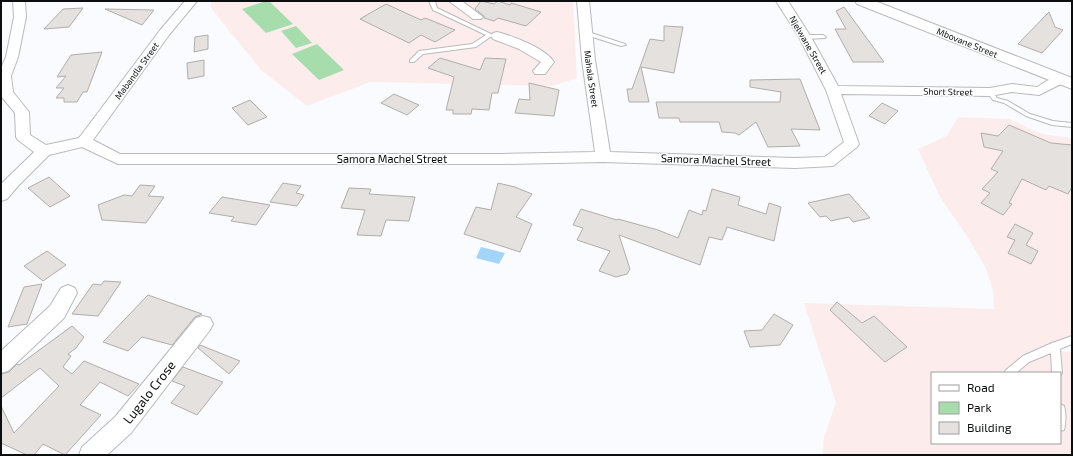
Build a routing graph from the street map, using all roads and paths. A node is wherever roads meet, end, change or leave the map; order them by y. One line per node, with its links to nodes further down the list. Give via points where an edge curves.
1 (19, 1): 21 (street, via 19,23 12,57 4,76 6,93 22,112 24,137)
2 (191, 1): 20 (street, Mabandla Street)
3 (432, 1): 14 (lane, via 435,9 490,35 474,46 421,52)
4 (455, 1): 8 (street)
5 (583, 1): 9 (street, Mahala Street)
6 (782, 1): 11 (street, Njelwane Street)
7 (862, 1): 16 (street, Mbovane Street)
8 (477, 17)
9 (585, 33): 13 (lane); 22 (street, Mahala Street)
10 (497, 36): 15 (street, via 527,47 541,56 548,62)
11 (805, 37): 12 (lane); 17 (street, Njelwane Street)
12 (823, 37)
13 (623, 45)
14 (412, 62)
15 (540, 71)
16 (1066, 82): 18 (street, Short Street, via 1039,91 1012,88)
17 (833, 90): 18 (street, Short Street); 22 (street, Samora Machel Street, via 852,144 828,162)
18 (990, 92): 19 (lane, via 995,99 1006,102 1028,115)
19 (1072, 125)
20 (84, 142): 21 (street); 22 (street, Samora Machel Street, via 118,159)
21 (44, 151): 23 (street)
22 (603, 157)
23 (1, 195)
24 (68, 293): 28 (street, via 56,312)
25 (203, 324): 31 (street, Lugalo Crose, via 123,425)
26 (1072, 340): 27 (lane)
27 (1055, 346): 29 (lane, via 1026,359); 30 (lane)
28 (1, 364)
29 (1010, 372)
30 (1057, 372)
31 (90, 455)

